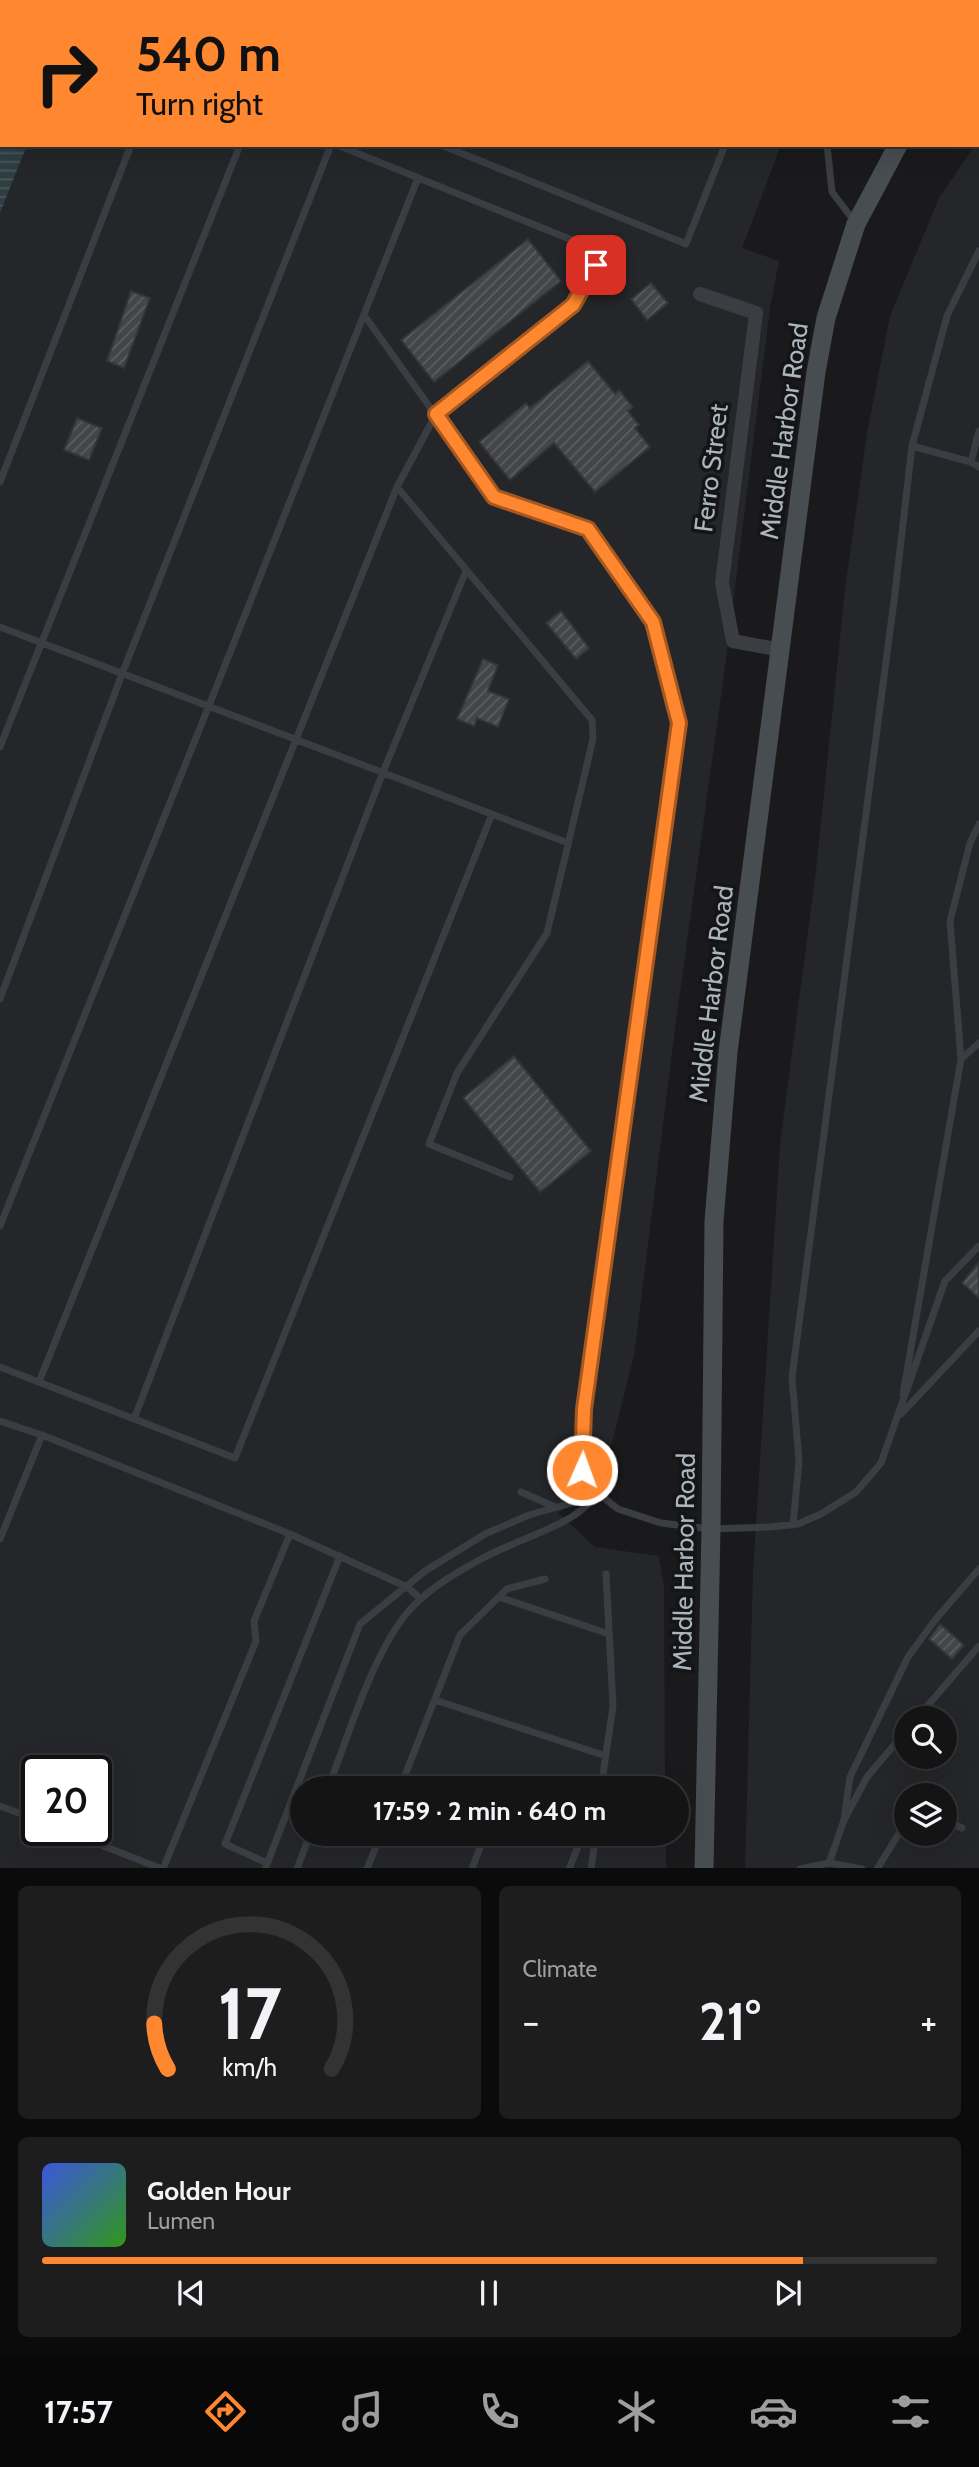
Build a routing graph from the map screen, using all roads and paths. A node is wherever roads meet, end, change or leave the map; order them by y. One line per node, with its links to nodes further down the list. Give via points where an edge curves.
1 (130, 147): 20 (lane)
2 (239, 147): 24 (lane)
3 (330, 147): 26 (lane)
4 (342, 147): 9 (lane)
5 (445, 147): 6 (lane, via 686,244)
6 (724, 147)
7 (827, 147): 10 (lane, via 832,192)
8 (897, 147): 10 (main road, Middle Harbor Road)
9 (418, 178): 13 (lane); 14 (lane, via 572,240 596,265 573,305)
10 (856, 224): 25 (main road, Middle Harbor Road, via 826,318 816,372)
11 (979, 251): 16 (lane, via 947,316)
12 (700, 293): 25 (street, Ferro Street, via 756,313 722,583 733,641)
13 (364, 315): 14 (lane); 27 (lane)
14 (436, 414): 21 (lane); 48 (lane, via 494,497 588,529 653,622 679,723 584,1409 582,1470)
15 (979, 431): 18 (lane)
16 (912, 446): 18 (lane); 50 (lane, via 792,1377 799,1461)
17 (979, 451): 18 (lane)
18 (971, 462): 19 (lane)
19 (979, 467)
20 (0, 482)
21 (397, 487): 22 (lane); 28 (lane)
22 (466, 571): 30 (lane); 33 (lane, via 592,720 593,739)
23 (0, 627): 24 (lane)
24 (42, 643): 26 (lane); 29 (lane)
25 (780, 650): 51 (main road, Middle Harbor Road, via 729,1052 714,1221)
26 (122, 674): 27 (lane); 34 (lane)
27 (209, 707): 28 (lane); 38 (lane)
28 (296, 740): 30 (lane); 42 (lane)
29 (0, 747)
30 (383, 772): 31 (lane); 44 (lane)
31 (492, 814): 33 (lane); 44 (lane, via 235,1458)
32 (979, 824): 36 (lane, via 950,921)
33 (568, 843): 37 (lane, via 547,933 457,1073 429,1144)
34 (0, 999)
35 (979, 1044): 36 (lane)
36 (961, 1059): 43 (lane)
37 (510, 1177)
38 (0, 1226)
39 (979, 1246): 43 (lane, via 945,1281)
40 (979, 1331): 43 (lane)
41 (0, 1367): 42 (lane)
42 (39, 1382): 44 (lane)
43 (899, 1416): 50 (lane, via 881,1463 856,1492)
44 (134, 1419)
45 (0, 1421): 46 (lane)
46 (42, 1435): 52 (lane); 53 (lane)
47 (521, 1492): 49 (lane)
48 (600, 1495): 49 (lane); 51 (lane, via 618,1509 661,1523); 60 (lane, via 573,1517 488,1555)
49 (556, 1507): 58 (lane, via 485,1534)
50 (793, 1525): 51 (lane)
51 (711, 1529): 90 (main road, Middle Harbor Road)
52 (290, 1534): 54 (lane); 84 (lane, via 254,1621 256,1641)
53 (0, 1539)
54 (340, 1556): 58 (lane); 83 (lane, via 225,1844)
55 (979, 1569): 72 (lane, via 908,1657 850,1777)
56 (606, 1574): 61 (lane)
57 (545, 1579): 59 (lane, via 507,1589)
58 (407, 1587): 60 (lane); 83 (lane, via 360,1625)
59 (499, 1597): 61 (lane); 63 (lane, via 460,1635)
60 (421, 1599): 67 (lane, via 391,1636)
61 (609, 1634): 66 (lane, via 613,1706)
62 (979, 1646): 64 (lane)
63 (435, 1700): 66 (lane); 68 (lane)
64 (927, 1706)
65 (894, 1745): 72 (lane, via 867,1777)
66 (606, 1756): 69 (lane)
67 (333, 1776)
68 (405, 1776)
69 (603, 1776)
70 (0, 1806): 71 (lane)
71 (21, 1814)
72 (844, 1821): 82 (lane)
73 (957, 1826): 74 (lane)
74 (962, 1828)
75 (894, 1841): 93 (lane)
76 (105, 1846): 84 (lane)
77 (305, 1846): 85 (lane)
78 (376, 1846): 86 (lane)
79 (480, 1846): 87 (lane)
80 (578, 1846): 88 (lane)
81 (594, 1846): 89 (lane)
82 (829, 1863): 91 (lane); 92 (lane)
83 (266, 1866)
84 (162, 1868)
85 (297, 1868)
86 (367, 1868)
87 (472, 1868)
88 (569, 1868)
89 (591, 1868)
90 (704, 1868)
91 (800, 1868)
92 (862, 1868)
93 (877, 1868)

